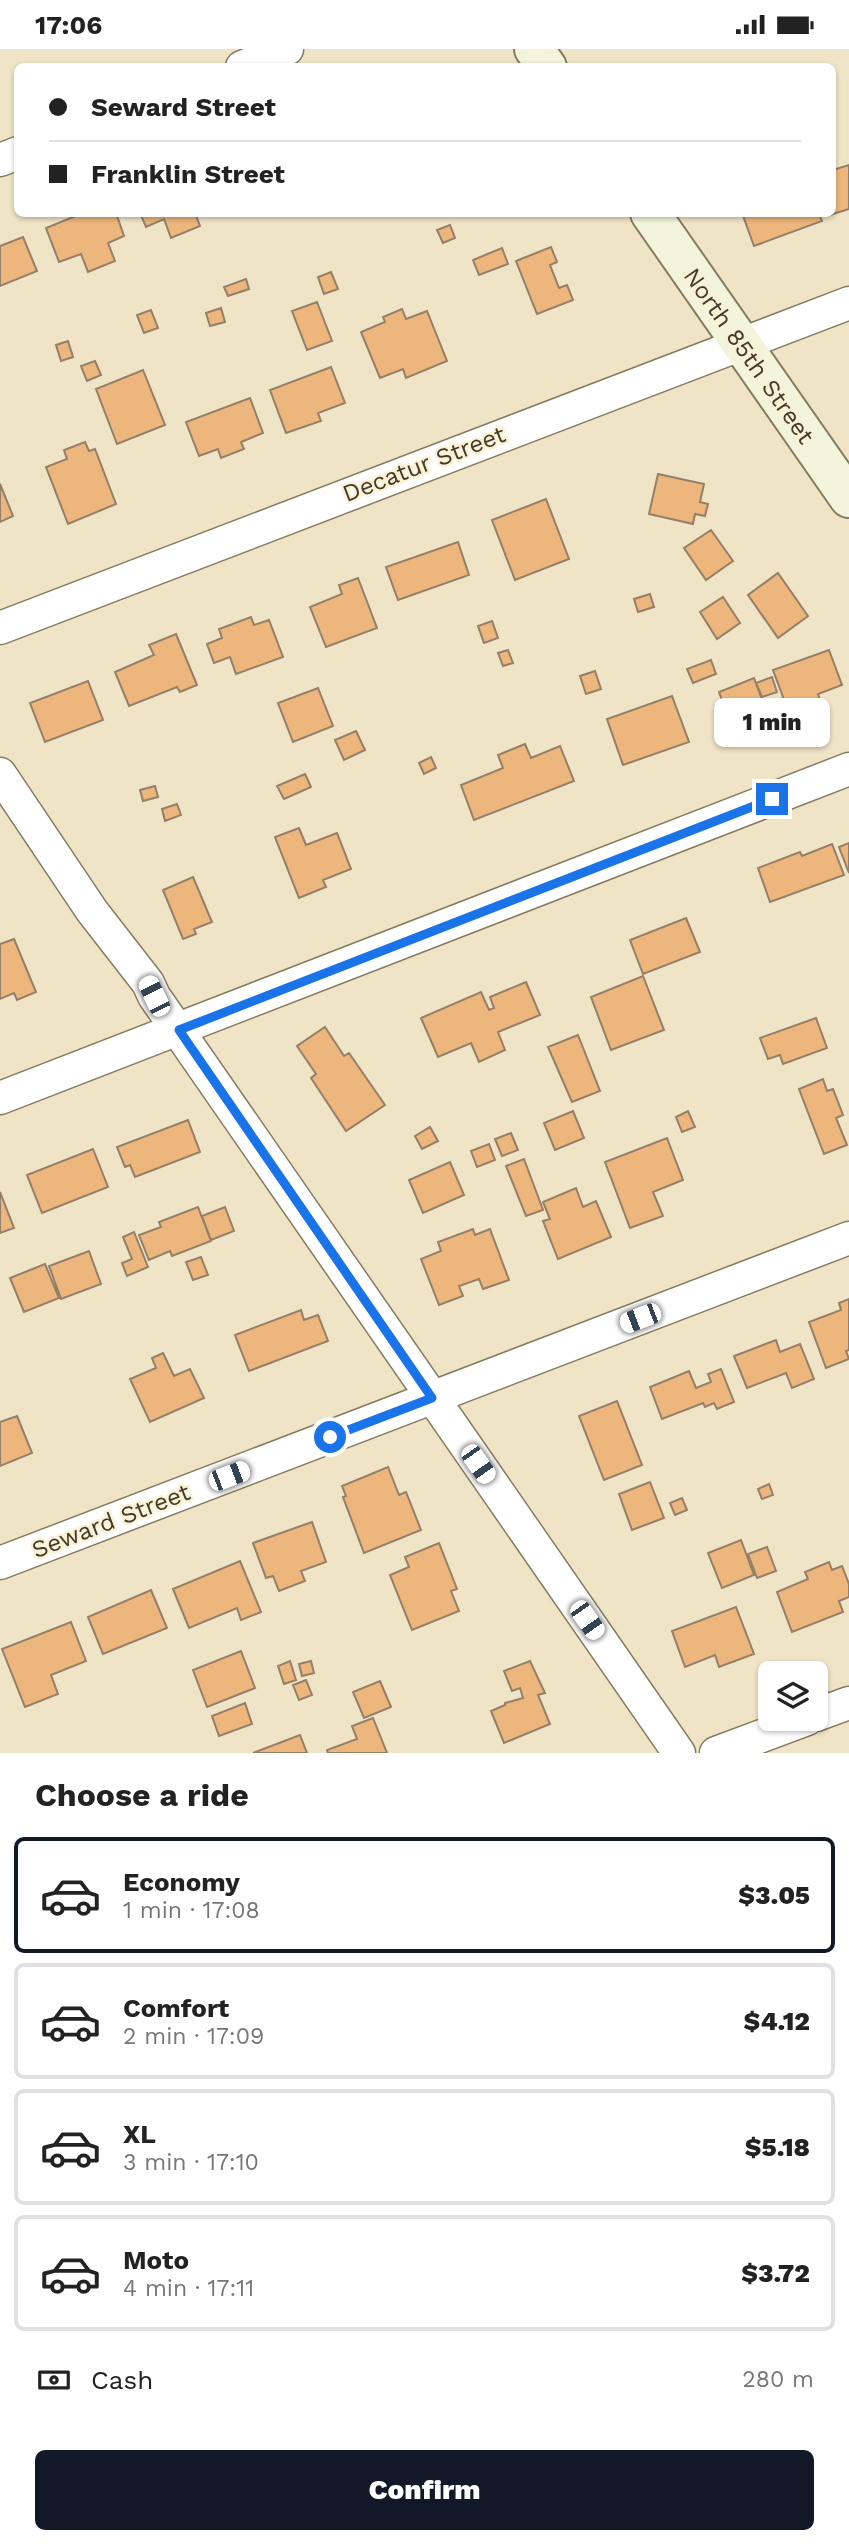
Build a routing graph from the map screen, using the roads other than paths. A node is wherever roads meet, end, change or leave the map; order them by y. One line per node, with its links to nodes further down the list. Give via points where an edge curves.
1 (287, 49): 2 (street)
2 (252, 63)
3 (653, 217): 5 (street, North 85th Street)
4 (849, 303): 5 (street, Decatur Street)
5 (741, 343): 6 (street, North 85th Street); 7 (street, Decatur Street)
6 (849, 498)
7 (0, 628)
8 (849, 769): 10 (street)
9 (0, 774): 10 (street)
10 (179, 1030): 11 (street); 13 (street)
11 (0, 1098)
12 (849, 1238): 13 (street, Seward Street)
13 (432, 1398): 14 (street, Seward Street); 18 (street)
14 (0, 1563)
15 (849, 1703): 16 (street)
16 (828, 1711)
17 (775, 1731): 19 (street)
18 (679, 1753)
19 (716, 1753)

